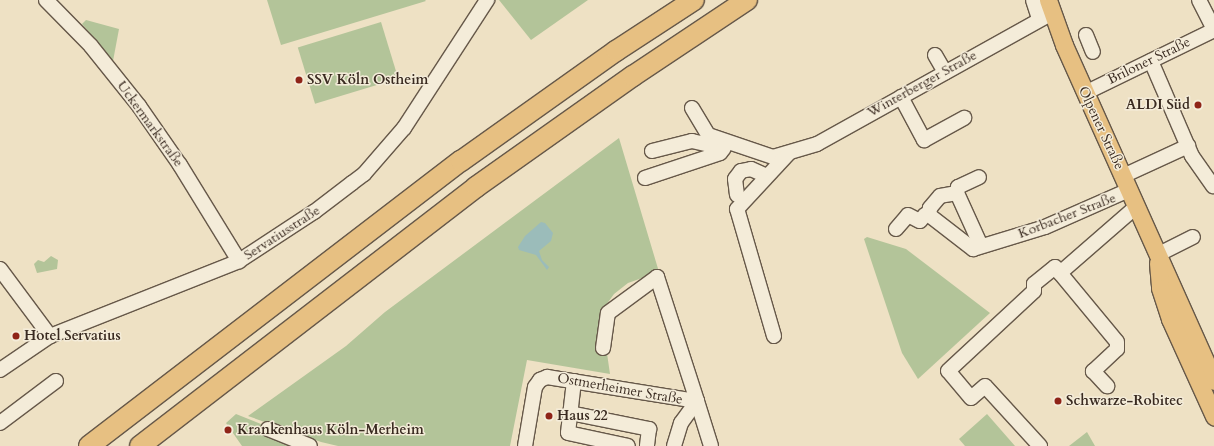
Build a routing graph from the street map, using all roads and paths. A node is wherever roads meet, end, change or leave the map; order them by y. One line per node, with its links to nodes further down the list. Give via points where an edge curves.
1 (46, 0): 36 (street, Uckermarkstraße, via 91,46 144,112)
2 (487, 0): 36 (street, Servatiusstraße, via 404,128 364,174 314,212)
3 (694, 0): 52 (highway, via 616,51 461,161)
4 (747, 0): 53 (highway, via 633,76 476,187)
5 (1033, 0): 7 (street)
6 (1199, 0): 8 (street)
7 (1046, 11): 13 (street, Winterberger Straße); 14 (main road, Olpener Straße)
8 (1214, 30): 12 (street, Briloner Straße)
9 (1086, 36): 10 (street)
10 (1094, 52)
11 (935, 55): 13 (street)
12 (1151, 61): 14 (street, Briloner Straße); 18 (street)
13 (945, 72): 15 (street, Winterberger Straße)
14 (1085, 93): 26 (main road, Olpener Straße)
15 (901, 97): 17 (street, via 924,140); 21 (street, Winterberger Straße, via 817,144)
16 (692, 108): 21 (street, Winterberger Straße, via 708,135 773,157)
17 (964, 118)
18 (1188, 146): 26 (street, Korbacher Straße); 27 (street)
19 (724, 148): 20 (street, via 692,141); 22 (street); 25 (street, via 720,153)
20 (652, 151)
21 (791, 151): 22 (street)
22 (777, 165): 23 (street)
23 (767, 176): 29 (street, via 751,169 741,170 735,179); 40 (street, via 737,209)
24 (979, 177): 28 (street, via 958,187)
25 (645, 178)
26 (1126, 183): 30 (main road, Olpener Straße); 34 (street, Korbacher Straße, via 1045,227)
27 (1213, 186)
28 (957, 193): 31 (street, via 940,196); 34 (street)
29 (737, 195)
30 (1137, 206): 35 (main road, Olpener Straße); 38 (street)
31 (928, 214): 32 (street, via 920,221 908,215); 34 (street, via 974,249)
32 (896, 229)
33 (1193, 237): 35 (street)
34 (981, 246)
35 (1157, 255): 45 (main road, Olpener Straße); 49 (main road, Olpener Straße, via 1160,288 1170,319)
36 (239, 261): 39 (street, Servatiusstraße)
37 (0, 269): 39 (street)
38 (1060, 273): 46 (street, via 1117,342 1117,349 1093,371); 60 (street, via 1055,267 1034,284 1034,291 948,371 971,398 985,386)
39 (50, 336): 42 (street, Servatiusstraße)
40 (774, 336)
41 (603, 348): 47 (street, Ostmerheimer Straße, via 608,313 657,277)
42 (1, 367)
43 (56, 381): 50 (street)
44 (574, 381): 47 (street, Ostmerheimer Straße); 48 (street); 55 (street, Ostmerheimer Straße, via 547,377 540,380 535,387)
45 (1214, 381)
46 (1107, 386)
47 (697, 401): 58 (street, via 682,423); 59 (street, Ostmerheimer Straße)
48 (570, 413): 56 (street, via 568,433); 57 (street, via 649,429)
49 (1214, 416)
50 (0, 423)
51 (268, 429): 54 (street)
52 (90, 446)
53 (140, 446)
54 (310, 446)
55 (525, 446)
56 (628, 446)
57 (647, 446)
58 (674, 446)
59 (711, 446)
60 (1040, 446)

